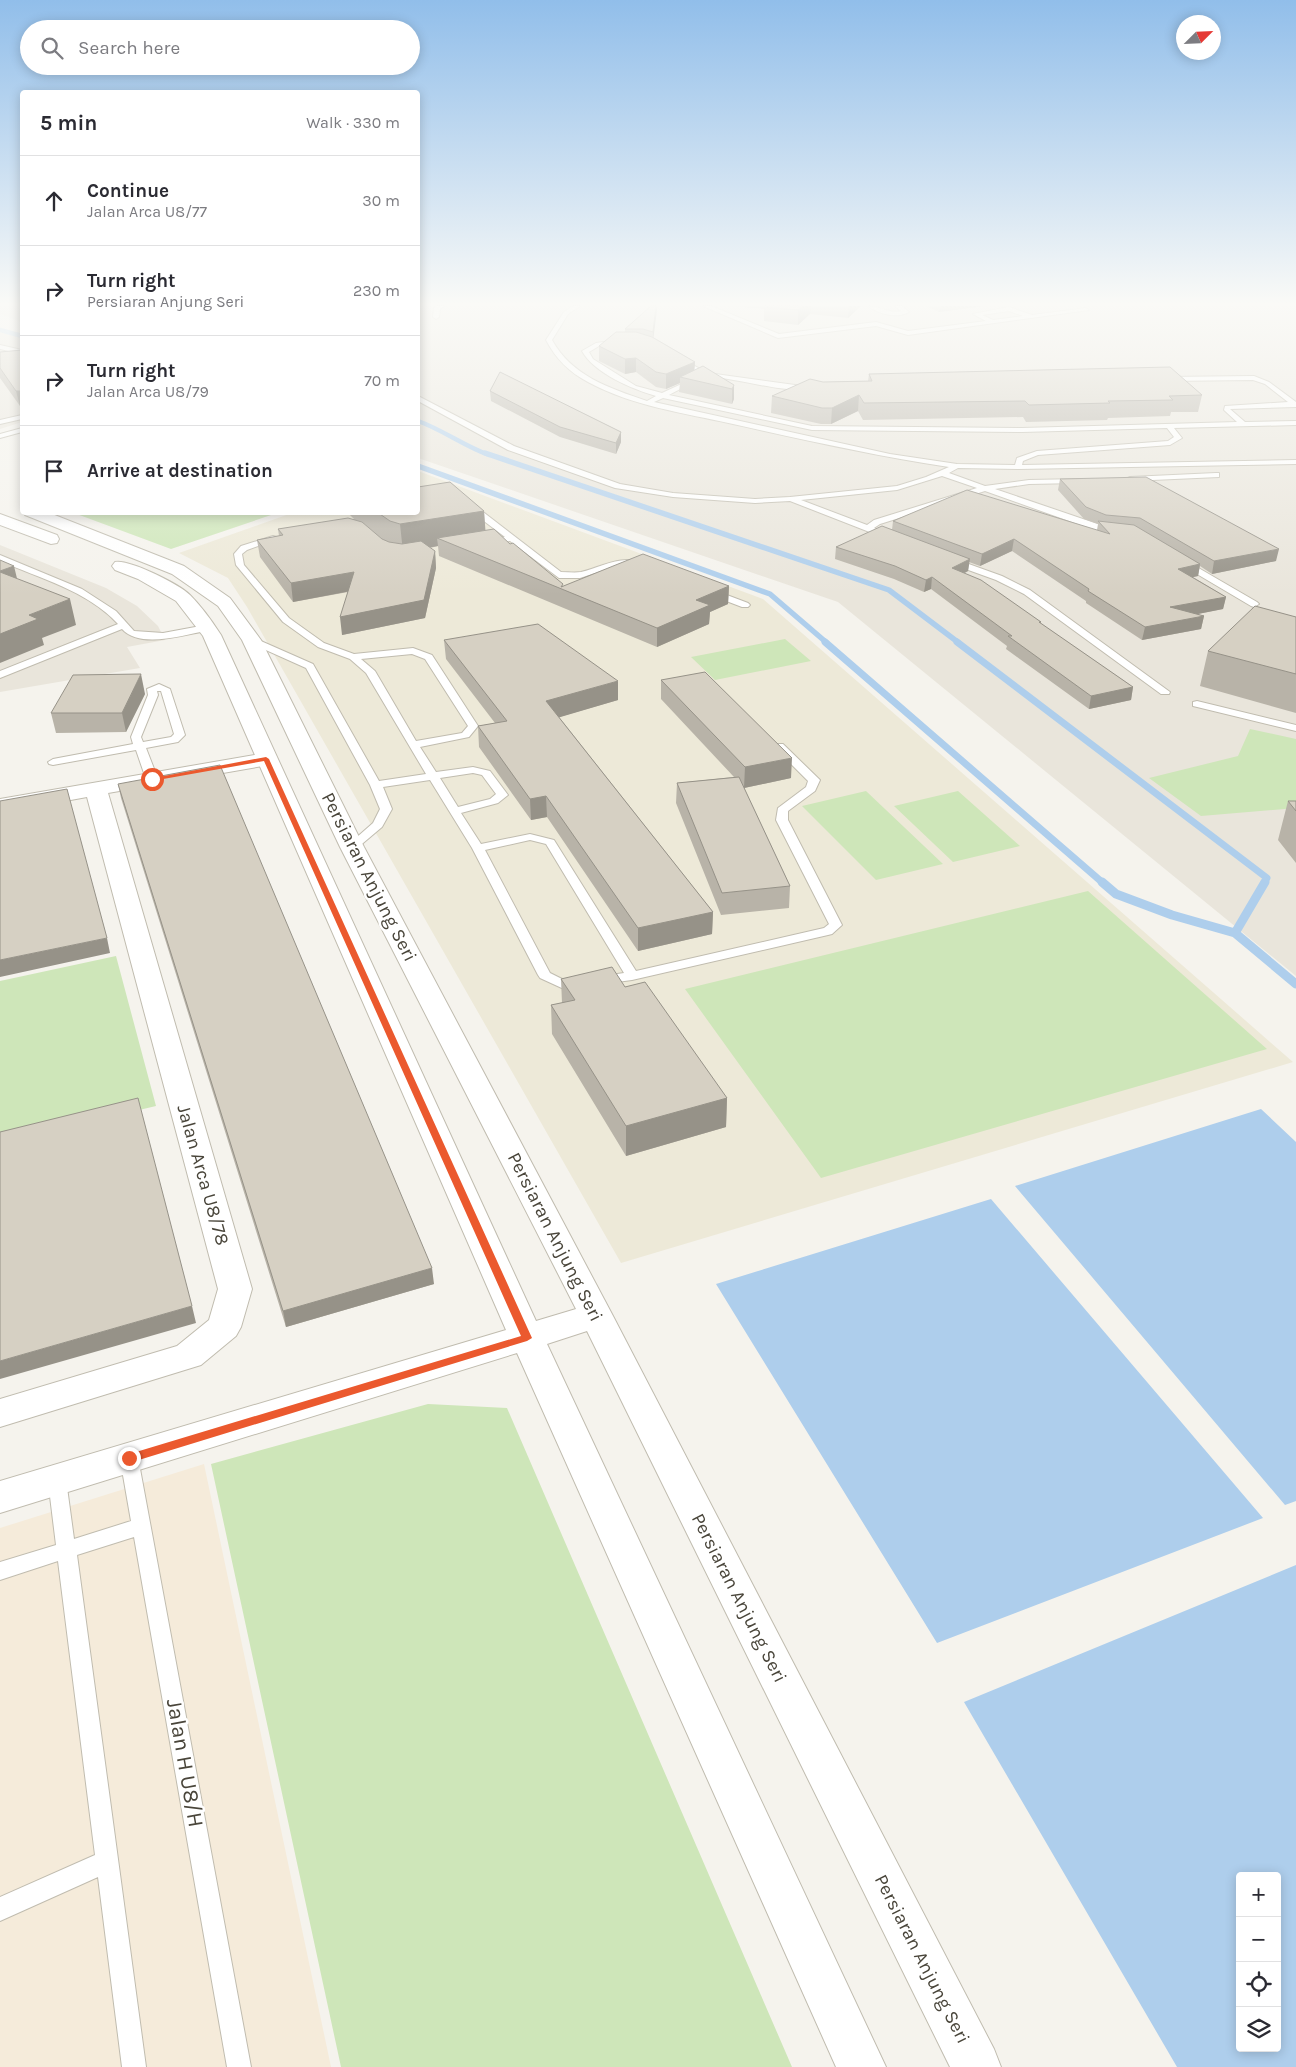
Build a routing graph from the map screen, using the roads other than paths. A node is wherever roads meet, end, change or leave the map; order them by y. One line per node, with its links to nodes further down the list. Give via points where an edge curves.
1 (426, 402): 21 (lane, via 511,448 618,486 674,495 755,501)
2 (694, 402): 10 (lane, via 834,430)
3 (647, 403): 14 (lane, via 890,456)
4 (1295, 404): 9 (lane, via 1227,407)
5 (0, 415): 7 (lane)
6 (20, 418): 7 (lane)
7 (3, 422)
8 (1296, 423): 9 (lane)
9 (1243, 424): 10 (lane)
10 (1169, 426): 15 (lane, via 1178,438 1170,443 1037,453 1020,460)
11 (20, 431): 12 (lane)
12 (0, 436)
13 (1296, 462): 15 (lane)
14 (957, 466): 15 (lane); 16 (lane)
15 (1018, 467)
16 (942, 473): 20 (lane); 21 (lane, via 897,488)
17 (1216, 475): 18 (lane)
18 (1118, 479)
19 (1088, 480): 20 (lane, via 1029,482)
20 (985, 488): 25 (lane, via 877,522); 26 (lane, via 1103,530)
21 (790, 499): 25 (lane)
22 (465, 503): 28 (lane)
23 (23, 515): 39 (street, Persiaran Anjung Seri, via 182,597)
24 (25, 515): 40 (street, Persiaran Anjung Seri, via 178,570 224,602)
25 (868, 529): 29 (lane)
26 (1126, 532)
27 (290, 535): 41 (lane, via 244,548 238,554 240,565 286,620 321,645)
28 (510, 539): 30 (lane); 34 (lane, via 559,575 580,575 624,563)
29 (896, 539)
30 (472, 546)
31 (943, 557): 43 (lane, via 1027,592)
32 (0, 558): 38 (lane, via 80,591 112,613)
33 (1177, 558): 36 (lane)
34 (645, 568)
35 (700, 588): 37 (lane)
36 (1254, 604)
37 (745, 605)
38 (123, 625): 39 (lane, via 132,633 144,636); 42 (lane)
39 (206, 628): 49 (street, Persiaran Anjung Seri, via 212,635)
40 (252, 640): 53 (lane, via 310,666); 57 (street, Persiaran Anjung Seri)
41 (353, 657): 47 (lane, via 370,671); 47 (lane, via 413,651 429,657 472,726 465,735)
42 (0, 675)
43 (1165, 692)
44 (1197, 704): 45 (lane)
45 (1296, 728)
46 (774, 741): 59 (lane, via 814,780 811,789 782,810 782,820 836,925 828,931)
47 (413, 745): 51 (lane)
48 (140, 746): 48 (lane, via 136,737 153,695 152,690 165,689 180,734 174,740); 50 (lane); 52 (lane)
49 (266, 759): 52 (street); 61 (street, Persiaran Anjung Seri)
50 (53, 762)
51 (434, 776): 53 (lane); 56 (lane); 56 (lane, via 473,770 486,773 502,794 494,801)
52 (152, 779): 54 (street)
53 (376, 785): 57 (lane, via 386,809 378,825)
54 (96, 789): 55 (street); 62 (street, Jalan Arca U8/78, via 235,1289 224,1326 189,1356)
55 (0, 806)
56 (454, 811): 58 (lane)
57 (352, 847): 60 (street, Persiaran Anjung Seri)
58 (478, 848): 59 (lane, via 530,836 550,842); 59 (lane, via 545,976 564,985)
59 (632, 976)
60 (596, 1316): 61 (street); 74 (street, Persiaran Anjung Seri)
61 (527, 1338): 63 (street); 73 (street, Persiaran Anjung Seri)
62 (0, 1413)
63 (129, 1458): 64 (street); 66 (lane, Jalan H U8/H)
64 (57, 1480): 65 (street); 67 (lane)
65 (0, 1497)
66 (142, 1526): 67 (lane); 72 (lane, Jalan H U8/H)
67 (67, 1549): 68 (lane); 69 (lane)
68 (0, 1571)
69 (107, 1862): 70 (lane); 71 (lane)
70 (0, 1909)
71 (134, 2067)
72 (239, 2067)
73 (861, 2067)
74 (976, 2067)

